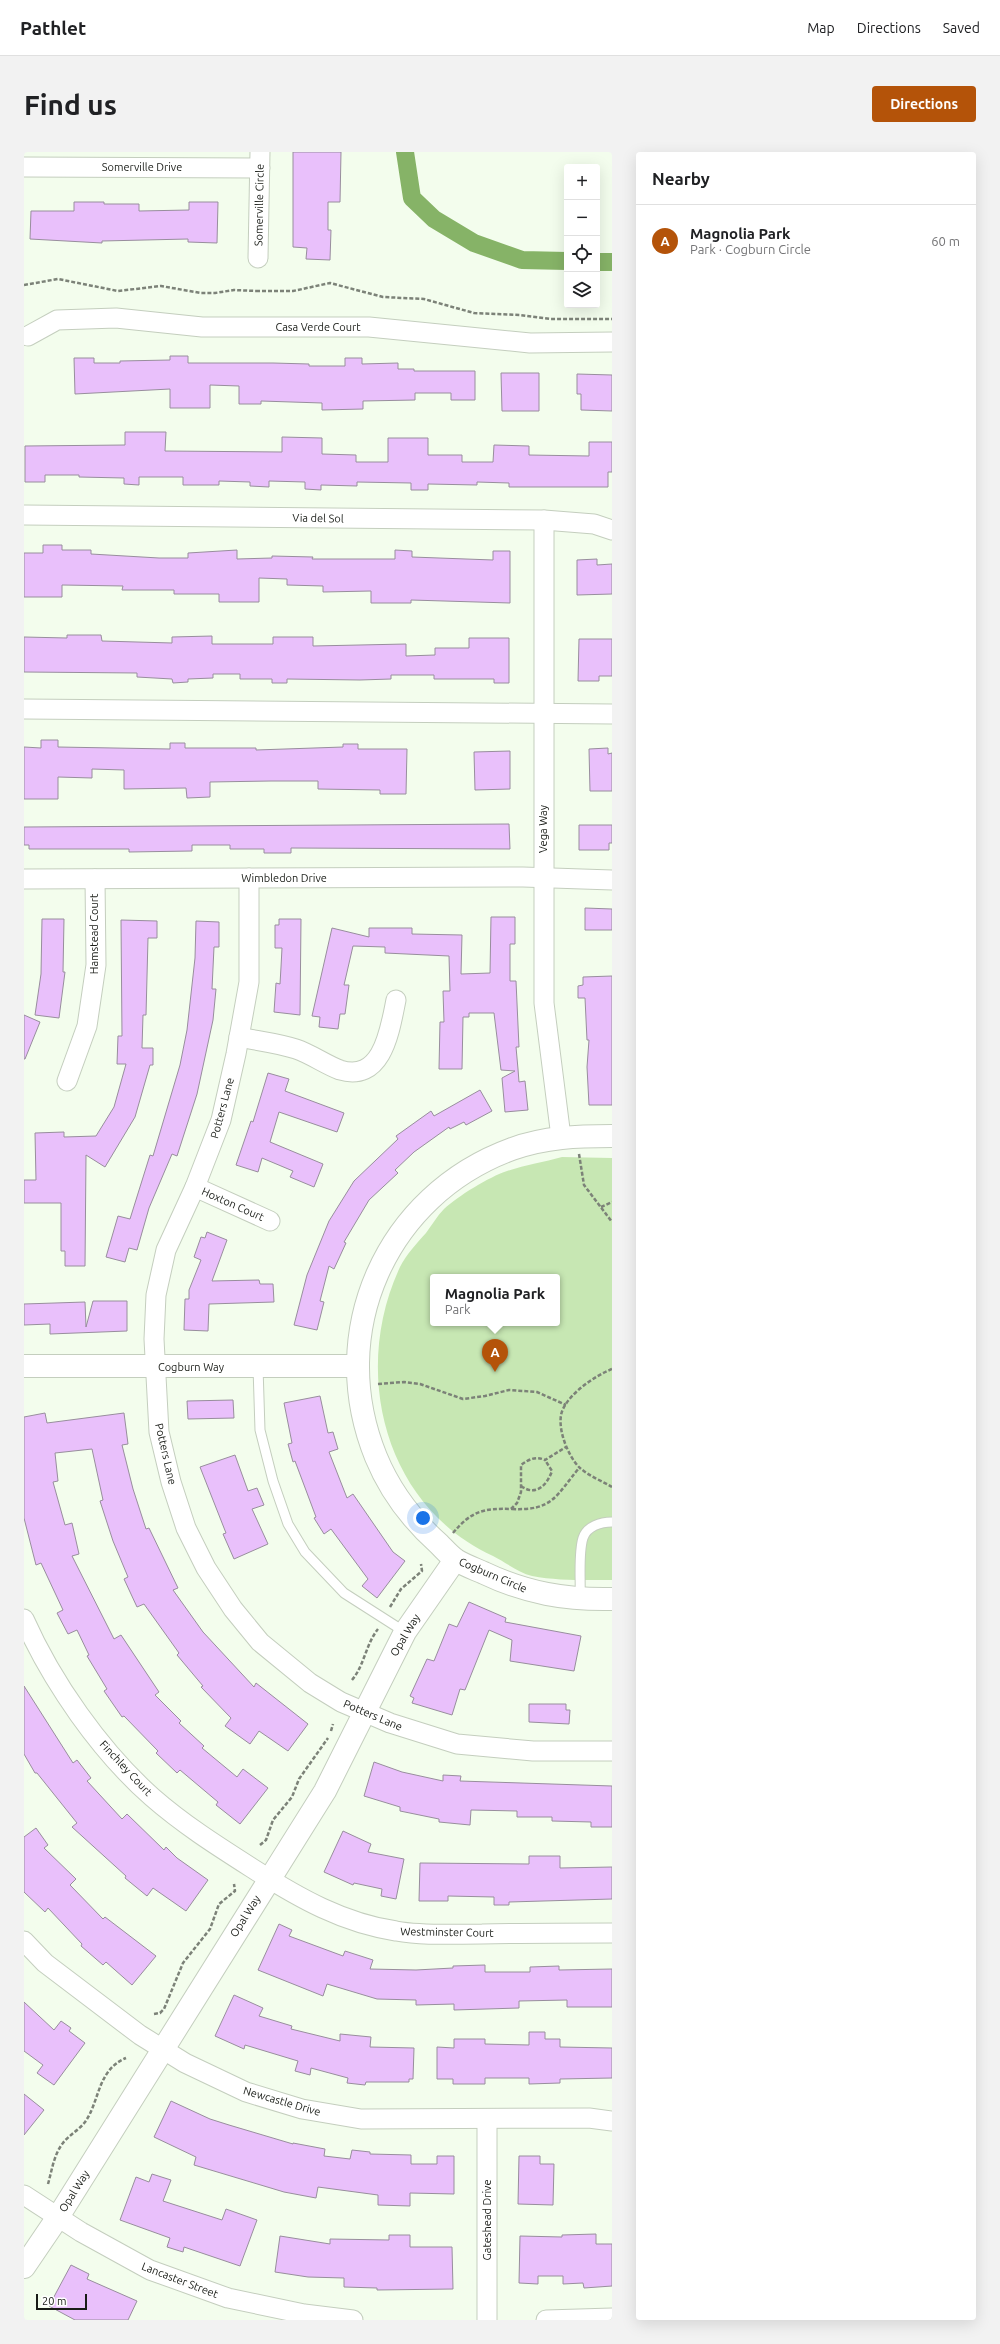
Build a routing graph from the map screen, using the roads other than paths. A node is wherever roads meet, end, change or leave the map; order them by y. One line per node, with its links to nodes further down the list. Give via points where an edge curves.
1 (260, 160): 2 (street, Somerville Drive); 3 (street, Somerville Circle)
2 (24, 167)
3 (258, 258)
4 (28, 336): 5 (street, Casa Verde Court, via 57,320 116,318 202,327 369,328 530,343)
5 (612, 342)
6 (24, 514): 7 (street, Via del Sol)
7 (544, 520): 8 (street, Via del Sol, via 594,524); 10 (street, Vega Way)
8 (612, 530)
9 (24, 709): 10 (street)
10 (544, 714): 11 (street); 12 (street, Vega Way)
11 (612, 714)
12 (543, 877): 13 (street, Wimbledon Drive); 16 (street, Wimbledon Drive); 21 (street, Vega Way, via 544,1003)
13 (249, 878): 15 (street, Wimbledon Drive); 18 (street, Potters Lane, via 249,982)
14 (24, 879): 15 (street, Wimbledon Drive)
15 (95, 879): 19 (street, Hamstead Court, via 96,965 87,1026)
16 (612, 880)
17 (396, 1000): 18 (street, via 390,1032 379,1058 359,1072 340,1070 295,1049)
18 (239, 1037): 22 (street, Potters Lane, via 221,1120)
19 (67, 1081)
20 (612, 1136): 21 (street, Cogburn Circle)
21 (561, 1137): 25 (street, Cogburn Circle, via 513,1149 476,1165 436,1194 404,1228 384,1259 367,1296)
22 (195, 1187): 23 (street, Hoxton Court); 26 (street, Potters Lane, via 174,1230 160,1275 155,1315)
23 (270, 1221)
24 (24, 1366): 26 (street, Cogburn Way)
25 (357, 1366): 27 (street, Cogburn Way); 29 (street, Cogburn Circle, via 359,1397 364,1420 369,1441 381,1470 398,1499 422,1529)
26 (155, 1367): 27 (street, Cogburn Way); 34 (street, Potters Lane, via 160,1432 171,1482 186,1528 206,1568 233,1609 260,1642 310,1683)
27 (258, 1367): 33 (lane, via 260,1430 273,1481 288,1524 305,1552 344,1593)
28 (612, 1522): 30 (lane, via 603,1522 591,1528 583,1537)
29 (455, 1560): 30 (street, Cogburn Circle, via 508,1584 544,1595); 33 (street, Opal Way)
30 (580, 1600): 31 (street, Cogburn Circle)
31 (612, 1600)
32 (24, 1620): 36 (street, Finchley Court, via 53,1676 78,1713 151,1796 196,1832)
33 (405, 1632): 34 (street, Opal Way)
34 (365, 1714): 35 (street, Potters Lane, via 457,1744 533,1751); 36 (street, Opal Way, via 325,1791)
35 (612, 1751)
36 (269, 1879): 37 (street, Westminster Court, via 291,1893 349,1920 396,1931 427,1934); 39 (street, Opal Way)
37 (612, 1933)
38 (24, 1941): 39 (street, Newcastle Drive, via 45,1963)
39 (161, 2050): 40 (street, Newcastle Drive, via 246,2092 302,2109 361,2119); 43 (street, Opal Way)
40 (487, 2120): 41 (street, Newcastle Drive); 47 (street, Gateshead Drive)
41 (612, 2120)
42 (24, 2195): 43 (street, Lancaster Street)
43 (58, 2217): 44 (street, Opal Way); 46 (street, Lancaster Street, via 150,2270 228,2298 304,2314)
44 (24, 2267)
45 (612, 2318): 48 (street)
46 (352, 2320)
47 (487, 2320)
48 (546, 2320)

